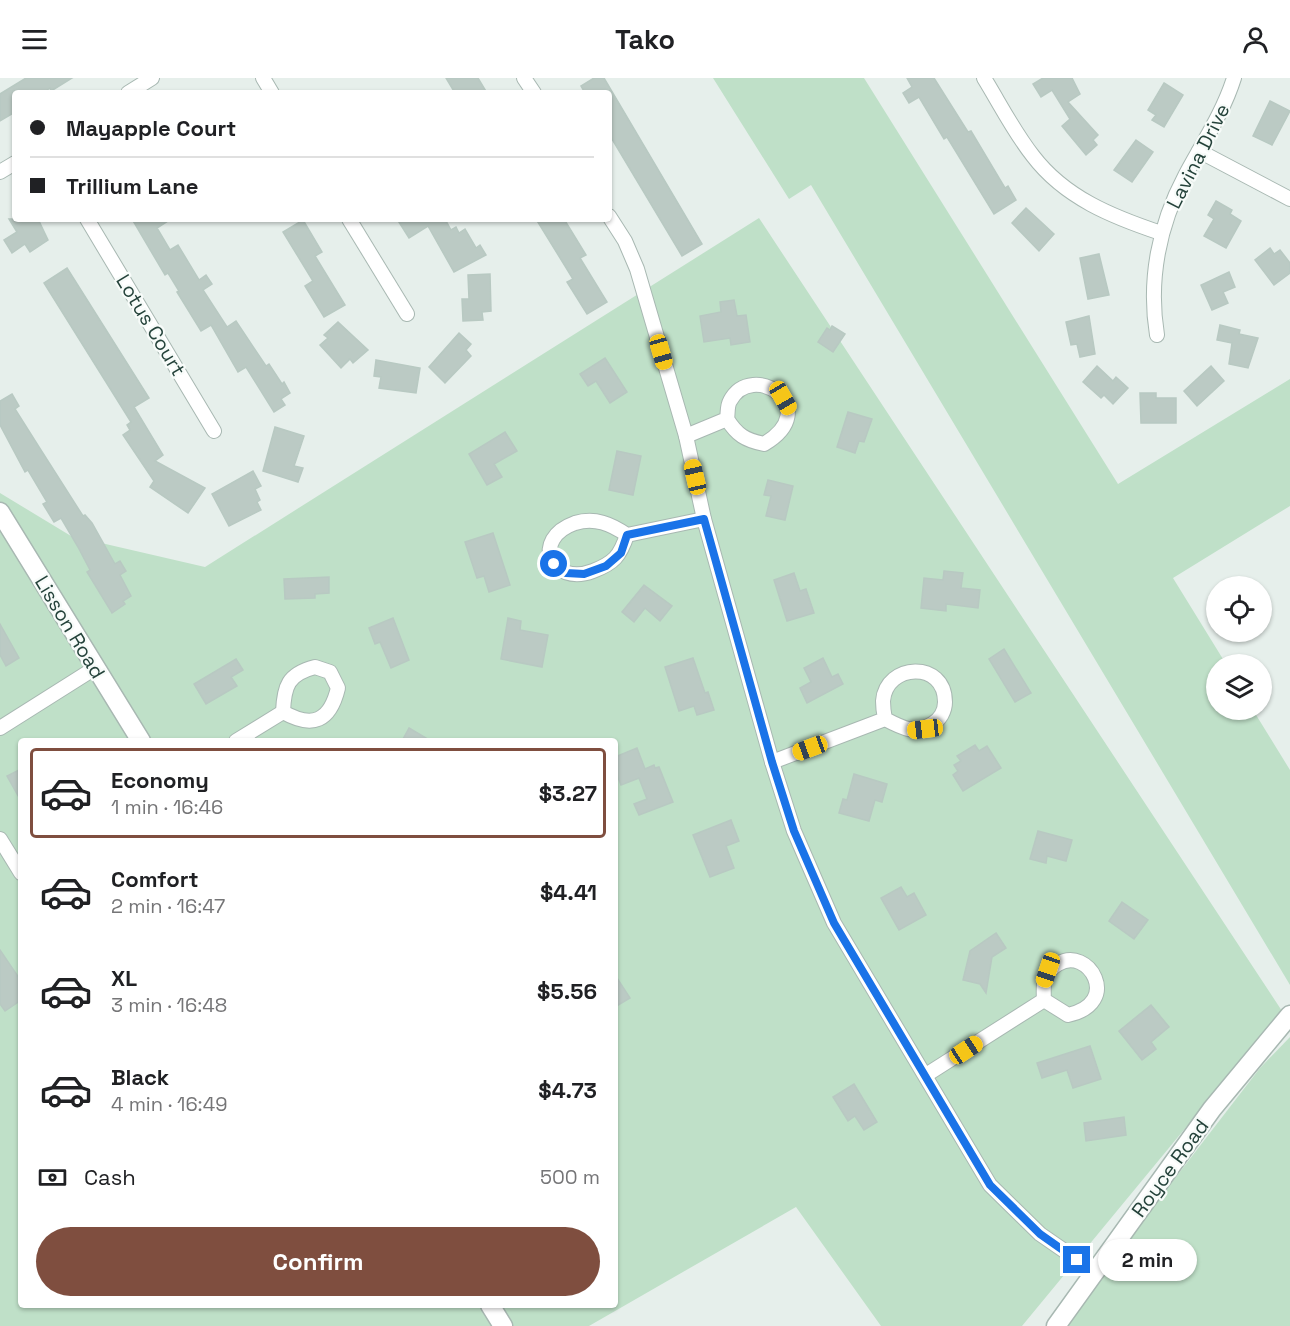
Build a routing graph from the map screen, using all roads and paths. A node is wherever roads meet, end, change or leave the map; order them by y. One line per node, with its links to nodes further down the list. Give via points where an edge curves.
1 (152, 78): 4 (street)
2 (984, 78): 10 (street, via 1034,157 1065,188 1103,211)
3 (1234, 78): 5 (street, Lavina Drive)
4 (133, 90)
5 (1199, 151): 6 (street); 10 (street, Lavina Drive)
6 (1290, 199)
7 (612, 221): 15 (street, via 637,269)
8 (89, 222): 14 (street, Lotus Court)
9 (351, 222): 11 (street)
10 (1161, 233): 12 (street, Lavina Drive, via 1153,296)
11 (406, 314)
12 (1157, 335)
13 (727, 419): 13 (street, via 730,401 742,389 756,385 769,385 789,409 779,435 764,444 748,441 736,433); 15 (street)
14 (214, 431)
15 (686, 436): 17 (street)
16 (0, 512): 19 (street, Lisson Road)
17 (704, 519): 18 (street); 25 (street)
18 (627, 535): 18 (street, via 621,553 606,566 584,574 566,573 554,564 549,550 561,528 586,520 612,524)
19 (95, 668): 22 (street); 23 (street, Lisson Road)
20 (283, 712): 20 (street, via 283,694 299,671 315,667 330,672 338,688 328,715 297,720); 24 (street)
21 (885, 719): 21 (street, via 883,700 888,686 900,675 917,670 942,684 945,707 938,721 925,729 909,731); 25 (street)
22 (0, 728)
23 (139, 738)
24 (241, 738)
25 (772, 762): 30 (street, via 794,831 834,923)
26 (0, 839): 27 (street)
27 (18, 868)
28 (1044, 1000): 28 (street, via 1068,1015 1080,1012 1092,1005 1098,985 1087,965 1063,961 1048,970 1043,984); 30 (street)
29 (1290, 1015): 31 (street, Royce Road, via 1212,1109)
30 (926, 1075): 31 (street, via 990,1185 1040,1234)
31 (1095, 1272): 34 (street, Royce Road)
32 (492, 1308): 33 (street)
33 (503, 1326)
34 (1056, 1326)

